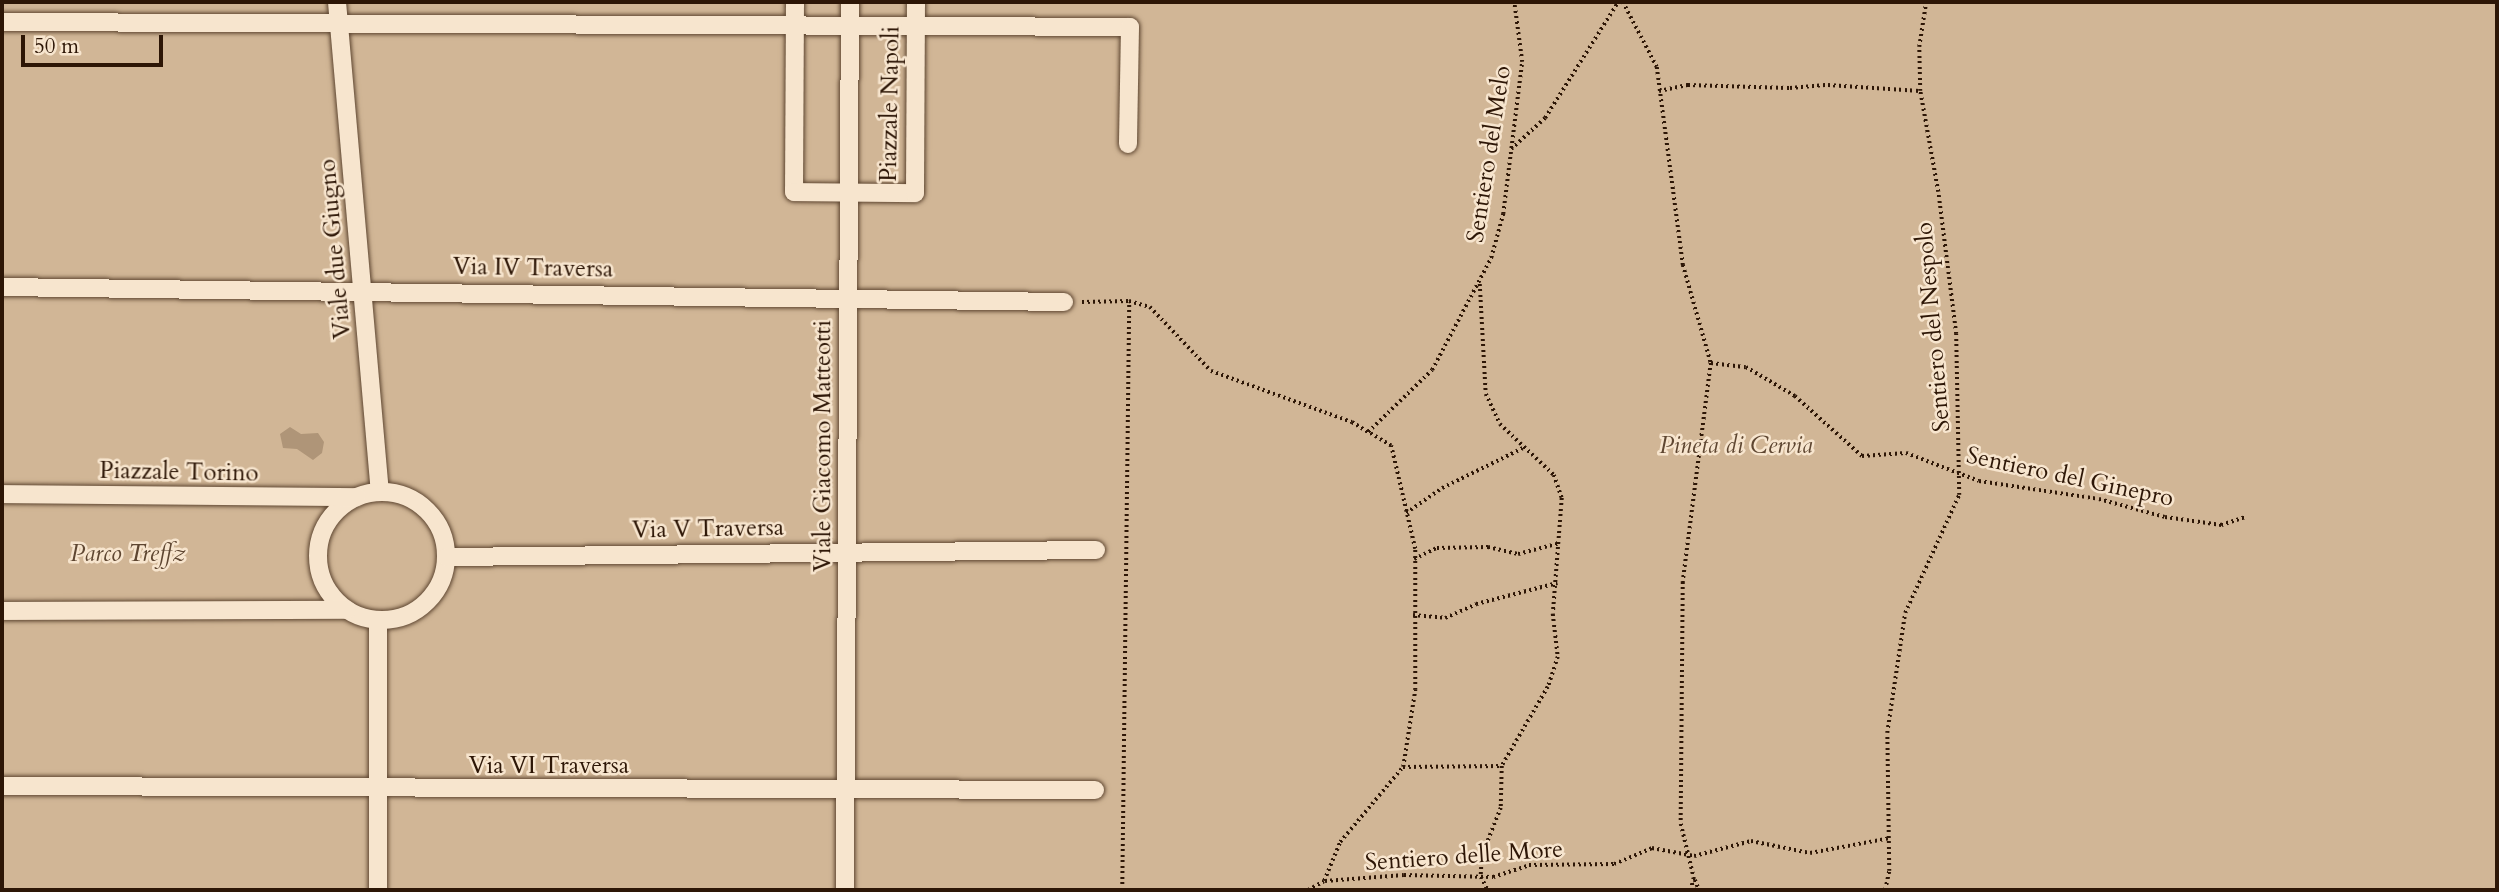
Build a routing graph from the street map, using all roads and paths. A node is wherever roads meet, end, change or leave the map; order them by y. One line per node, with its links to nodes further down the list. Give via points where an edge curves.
1 (337, 2): 10 (street, Viale due Giugno)
2 (795, 2): 12 (street, Piazzale Napoli)
3 (850, 2): 13 (street, Viale Giacomo Matteotti)
4 (916, 2): 11 (street, Piazzale Napoli)
5 (1514, 2): 17 (path, Sentiero del Melo, via 1522,62)
6 (1618, 2): 17 (path, via 1545,118)
7 (1623, 2): 14 (path, via 1657,67)
8 (1927, 2): 15 (path, Sentiero del Nespolo, via 1919,47)
9 (2, 22): 10 (street)
10 (339, 26): 12 (street); 21 (street, Viale due Giugno)
11 (916, 26): 13 (street); 16 (street, via 1130,27); 18 (street, Piazzale Napoli, via 915,193)
12 (795, 27): 13 (street); 18 (street, Piazzale Napoli, via 794,192)
13 (849, 27): 18 (street, Viale Giacomo Matteotti)
14 (1658, 91): 15 (path, via 1688,85 1828,85); 25 (path, via 1683,265)
15 (1920, 91): 28 (path, Sentiero del Nespolo, via 1956,334)
16 (1128, 144)
17 (1510, 150): 19 (path, Sentiero del Melo, via 1503,214)
18 (850, 192): 22 (street, Viale Giacomo Matteotti)
19 (1479, 282): 26 (path, Sentiero del Melo, via 1432,370); 27 (path, via 1486,394 1500,424)
20 (2, 287): 21 (street, Via IV Traversa)
21 (364, 290): 22 (street, Via IV Traversa); 29 (street, Viale due Giugno)
22 (848, 297): 24 (street, Via IV Traversa); 36 (street, Viale Giacomo Matteotti)
23 (1129, 301): 24 (path); 26 (path, via 1150,307 1212,371); 57 (path)
24 (1064, 302)
25 (1711, 363): 28 (path, Sentiero del Ginepro, via 1746,368 1795,396 1862,456 1906,453); 51 (path, via 1683,582 1681,824)
26 (1368, 432): 32 (path, via 1391,446)
27 (1524, 448): 32 (path, via 1442,488); 34 (path, via 1554,474 1562,498)
28 (1960, 474): 33 (path, Sentiero del Ginepro, via 2221,525); 50 (path, Sentiero del Nespolo, via 1959,495 1905,613 1887,733)
29 (380, 491): 31 (street); 37 (street, via 409,497 428,510 441,528)
30 (2, 494): 31 (street, Piazzale Torino)
31 (357, 496): 40 (street, via 332,515 317,558 326,588)
32 (1406, 513): 38 (path)
33 (2246, 517)
34 (1560, 543): 38 (path, via 1518,554 1488,548 1437,548); 39 (path)
35 (1096, 550): 36 (street, Via V Traversa)
36 (846, 552): 37 (street, Via V Traversa); 49 (street, Viale Giacomo Matteotti)
37 (447, 556): 43 (street, via 433,596 418,610)
38 (1414, 559): 42 (path)
39 (1557, 583): 42 (path, via 1476,604 1445,618); 44 (path, via 1553,614 1558,657 1548,687)
40 (347, 610): 41 (street); 43 (street)
41 (2, 611)
42 (1413, 615): 45 (path, via 1415,690)
43 (377, 620): 47 (street)
44 (1502, 766): 45 (path); 52 (path, via 1501,807 1482,856)
45 (1403, 767): 54 (path, via 1340,842)
46 (2, 786): 47 (street, Via VI Traversa)
47 (377, 790): 49 (street, Via VI Traversa); 55 (street)
48 (1095, 790): 49 (street, Via VI Traversa)
49 (845, 792): 56 (street, Viale Giacomo Matteotti)
50 (1890, 838): 51 (path, Sentiero delle More, via 1810,853 1743,841); 62 (path, Sentiero del Nespolo)
51 (1689, 856): 52 (path, Sentiero delle More, via 1652,848 1614,864 1529,865); 53 (path)
52 (1481, 876): 54 (path, Sentiero delle More); 59 (path)
53 (1694, 878): 60 (path); 61 (path)
54 (1324, 881): 58 (path)
55 (378, 890)
56 (845, 890)
57 (1122, 890)
58 (1308, 890)
59 (1488, 890)
60 (1691, 890)
61 (1699, 890)
62 (1885, 890)

